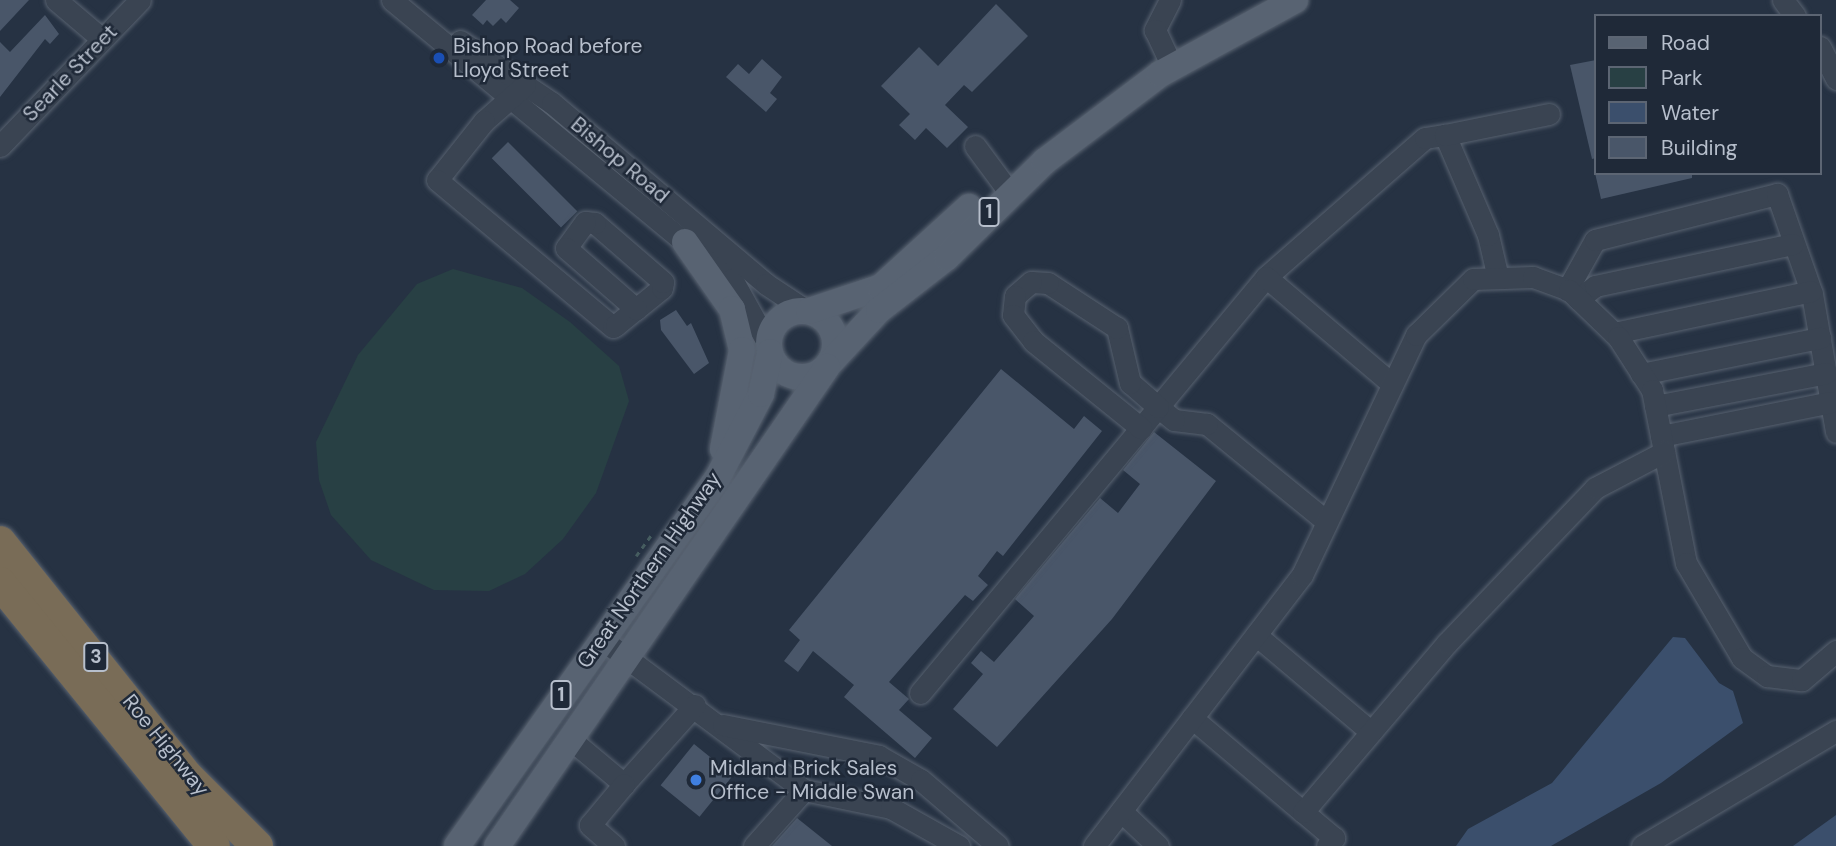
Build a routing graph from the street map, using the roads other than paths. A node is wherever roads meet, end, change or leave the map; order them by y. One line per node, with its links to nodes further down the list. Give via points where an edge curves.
1 (56, 0): 6 (street)
2 (139, 0): 6 (street, Searle Street)
3 (392, 0): 10 (street, Bishop Road, via 425,28 434,25)
4 (1170, 0): 8 (street, via 1155,30)
5 (1295, 0): 8 (main road, Great Northern Highway / 1)
6 (102, 39): 12 (street, Searle Street)
7 (1822, 51): 9 (street)
8 (1166, 70): 17 (main road, Great Northern Highway / 1)
9 (1836, 79)
10 (519, 92): 18 (street, Bishop Road); 24 (street, via 484,121 437,180 605,325 616,326); 25 (street, Bishop Road, via 766,284)
11 (1549, 114): 14 (street)
12 (23, 123): 13 (street); 15 (street, Searle Street)
13 (0, 130)
14 (1446, 135): 20 (street, via 1425,138); 21 (street, via 1488,235)
15 (0, 146)
16 (975, 146): 17 (street)
17 (1004, 185): 25 (main road, Great Northern Highway / 1, via 881,287); 29 (main road, Great Northern Highway / 1)
18 (685, 242): 28 (street, Bishop Road, via 693,237 722,266); 39 (main road, via 732,309 742,350)
19 (1793, 244): 22 (street); 23 (street); 23 (street, via 1777,194 1595,240)
20 (1266, 277): 32 (street); 35 (street)
21 (1499, 278): 23 (street, via 1533,277); 32 (street, via 1473,279 1416,335)
22 (1811, 291): 26 (street); 27 (street)
23 (1572, 294): 26 (street)
24 (636, 309): 24 (street, via 566,248 588,220 663,282)
25 (808, 311): 28 (main road, 1, via 780,318); 29 (main road, via 835,335)
26 (1614, 333): 31 (street)
27 (1820, 338): 30 (street); 31 (street)
28 (769, 348): 29 (main road, 1, via 794,376); 39 (main road, Great Northern Highway / 1, via 761,394)
29 (828, 365): 46 (main road, Great Northern Highway / 1)
30 (1826, 373): 33 (street); 34 (street)
31 (1642, 374): 34 (street)
32 (1392, 384): 40 (street)
33 (1831, 402): 37 (street); 38 (street)
34 (1655, 406): 38 (street)
35 (1158, 407): 36 (street); 36 (street, via 1130,383 1117,328 1048,283 1031,282 1015,296 1013,315 1033,341); 40 (street, via 1174,420 1208,424)
36 (1141, 428): 47 (street)
37 (1836, 432)
38 (1662, 444): 45 (street, via 1686,563 1742,658 1767,676 1802,680); 52 (street, via 1595,488)
39 (717, 479): 44 (main road, Great Northern Highway / 1)
40 (1326, 521): 43 (street, via 1302,575)
41 (0, 542): 55 (highway, Roe Highway / 3)
42 (0, 583): 60 (highway, Roe Highway / 3)
43 (1256, 635): 49 (street); 52 (street)
44 (600, 638): 46 (street); 54 (main road, Great Northern Highway / 1)
45 (1836, 651)
46 (625, 656): 48 (street); 53 (main road, Great Northern Highway / 1)
47 (920, 693)
48 (695, 705): 50 (street); 56 (street)
49 (1192, 719): 58 (street); 59 (street)
50 (723, 724): 57 (street); 68 (street, via 879,756 921,780)
51 (1836, 731): 72 (street)
52 (1371, 732): 59 (street)
53 (569, 738): 54 (main road, via 550,737); 56 (street); 64 (main road, Great Northern Highway / 1)
54 (521, 752): 63 (main road, Great Northern Highway / 1)
55 (187, 776): 61 (highway, Roe Highway / 3); 62 (highway)
56 (624, 784): 65 (street, via 590,825)
57 (804, 790): 66 (street); 67 (street, via 891,808)
58 (1121, 811): 69 (street); 70 (street)
59 (1303, 812): 71 (street, via 1334,838)
60 (214, 846)
61 (257, 846)
62 (271, 846)
63 (457, 846)
64 (498, 846)
65 (614, 846)
66 (754, 846)
67 (959, 846)
68 (998, 846)
69 (1094, 846)
70 (1158, 846)
71 (1327, 846)
72 (1642, 846)

